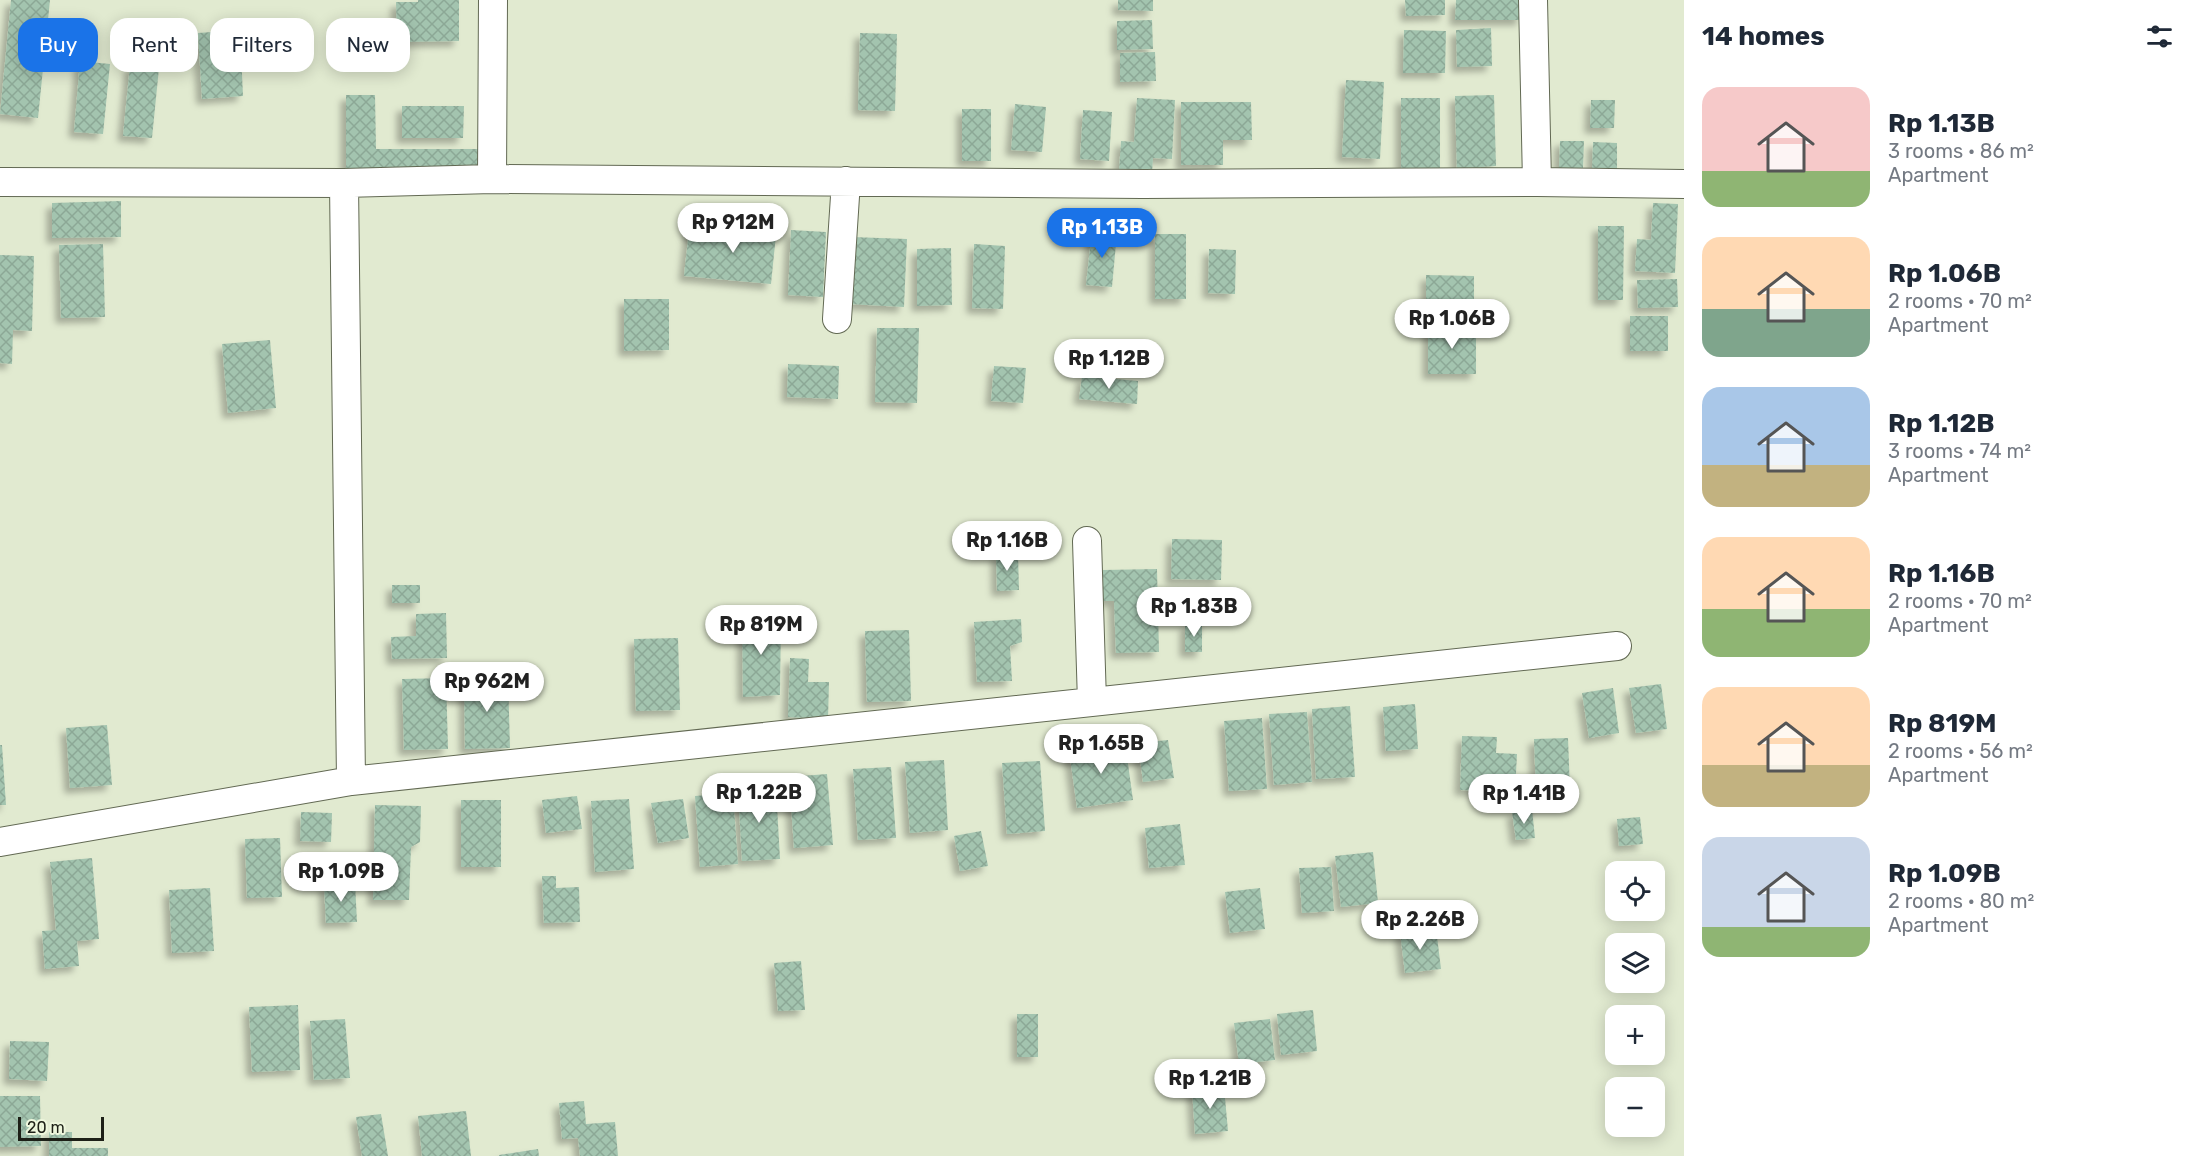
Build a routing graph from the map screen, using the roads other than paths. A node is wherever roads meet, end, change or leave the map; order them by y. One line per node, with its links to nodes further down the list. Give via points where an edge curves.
1 (493, 0): 3 (street)
2 (1533, 0): 6 (street)
3 (492, 179): 4 (street); 7 (street)
4 (846, 181): 6 (street); 9 (street)
5 (0, 182): 7 (street)
6 (1537, 182): 8 (street)
7 (344, 183): 13 (street)
8 (1684, 184)
9 (837, 319)
10 (1087, 540): 12 (street)
11 (1617, 646): 12 (street)
12 (1092, 702): 13 (street)
13 (351, 782): 14 (street)
14 (0, 842)

